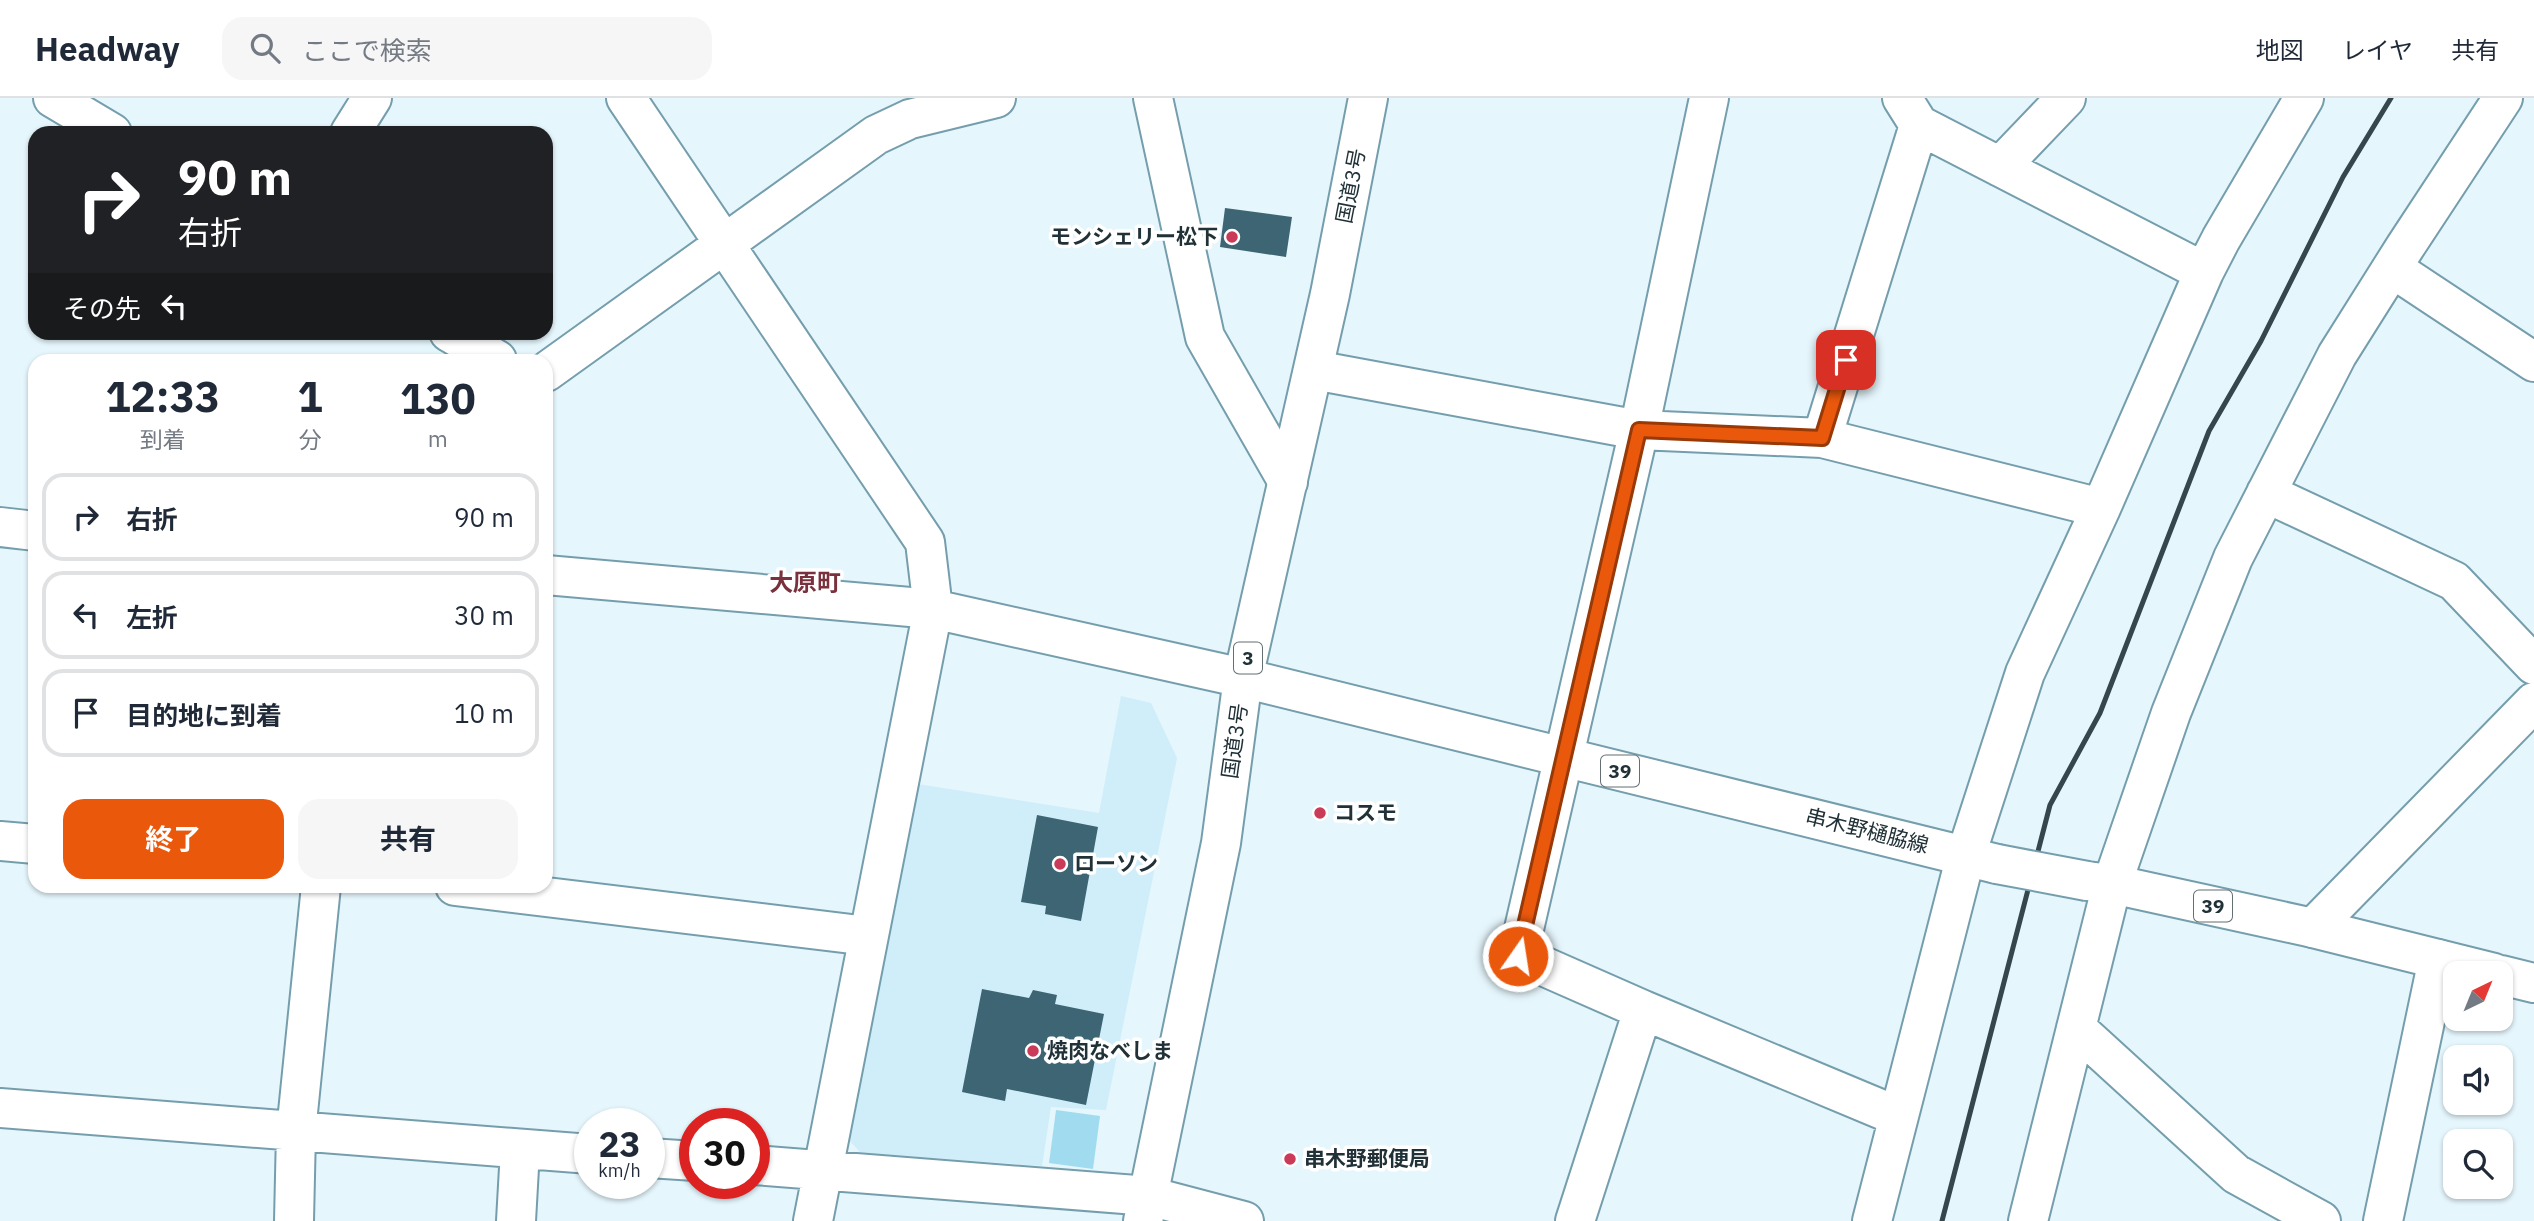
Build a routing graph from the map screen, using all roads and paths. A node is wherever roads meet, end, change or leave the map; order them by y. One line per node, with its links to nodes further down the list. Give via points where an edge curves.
1 (53, 98): 12 (main road)
2 (372, 98): 13 (main road)
3 (626, 98): 15 (main road)
4 (996, 98): 15 (main road, via 910,119 876,135)
5 (1153, 98): 25 (main road, via 1205,337)
6 (1368, 98): 22 (main road, 国道3号 / 3)
7 (1709, 98): 23 (main road)
8 (2066, 98): 14 (main road)
9 (2304, 98): 17 (main road)
10 (2503, 98): 16 (main road)
11 (1911, 112): 14 (main road); 24 (main road)
12 (100, 126)
13 (354, 126)
14 (2000, 167): 17 (main road)
15 (725, 244): 21 (main road); 31 (main road, via 925,542)
16 (2392, 268): 20 (main road); 26 (main road, via 2337,355)
17 (2204, 272): 27 (main road)
18 (463, 340): 19 (main road)
19 (487, 354)
20 (2534, 362)
21 (553, 367)
22 (1314, 370): 23 (main road); 25 (main road, 国道3号 / 3)
23 (1639, 430): 24 (main road); 35 (main road)
24 (1822, 438): 27 (main road)
25 (1288, 482): 33 (main road, 国道3号 / 3)
26 (2266, 493): 32 (main road, via 2454,581); 39 (main road, via 2233,558)
27 (2101, 508): 38 (main road, via 2025,673)
28 (0, 527): 29 (main road)
29 (28, 530)
30 (553, 576): 31 (main road, 串木野樋脇線)
31 (933, 609): 33 (main road, 串木野樋脇線); 43 (main road)
32 (2534, 665)
33 (1243, 678): 35 (main road, 串木野樋脇線 / 39); 57 (main road, 国道3号 / 3, via 1221,843)
34 (2534, 702): 42 (main road)
35 (1562, 757): 38 (main road, 串木野樋脇線 / 39); 48 (main road, via 1518,956)
36 (0, 841): 37 (main road)
37 (28, 843)
38 (1981, 860): 39 (main road, 串木野樋脇線 / 39, bridge); 51 (main road)
39 (2099, 882): 42 (main road, 串木野樋脇線 / 39); 49 (main road)
40 (320, 893): 52 (main road)
41 (513, 893): 43 (main road)
42 (2313, 928): 44 (main road, 串木野樋脇線 / 39)
43 (869, 936): 56 (main road)
44 (2438, 959): 45 (main road, 串木野樋脇線 / 39); 66 (main road)
45 (2446, 961)
46 (2513, 978): 47 (main road)
47 (2534, 983)
48 (1643, 1010): 51 (main road); 62 (main road)
49 (2076, 1028): 64 (main road); 65 (main road, via 2236,1174)
50 (0, 1108): 52 (main road)
51 (1897, 1116): 63 (main road)
52 (296, 1132): 53 (main road); 58 (main road)
53 (520, 1150): 54 (main road); 59 (main road)
54 (574, 1153)
55 (770, 1166): 56 (main road)
56 (823, 1169): 57 (main road); 60 (main road)
57 (1146, 1208): 61 (main road)
58 (294, 1221)
59 (516, 1221)
60 (813, 1221)
61 (1244, 1221)
62 (1575, 1221)
63 (1872, 1221)
64 (2028, 1221)
65 (2321, 1221)
66 (2382, 1221)

